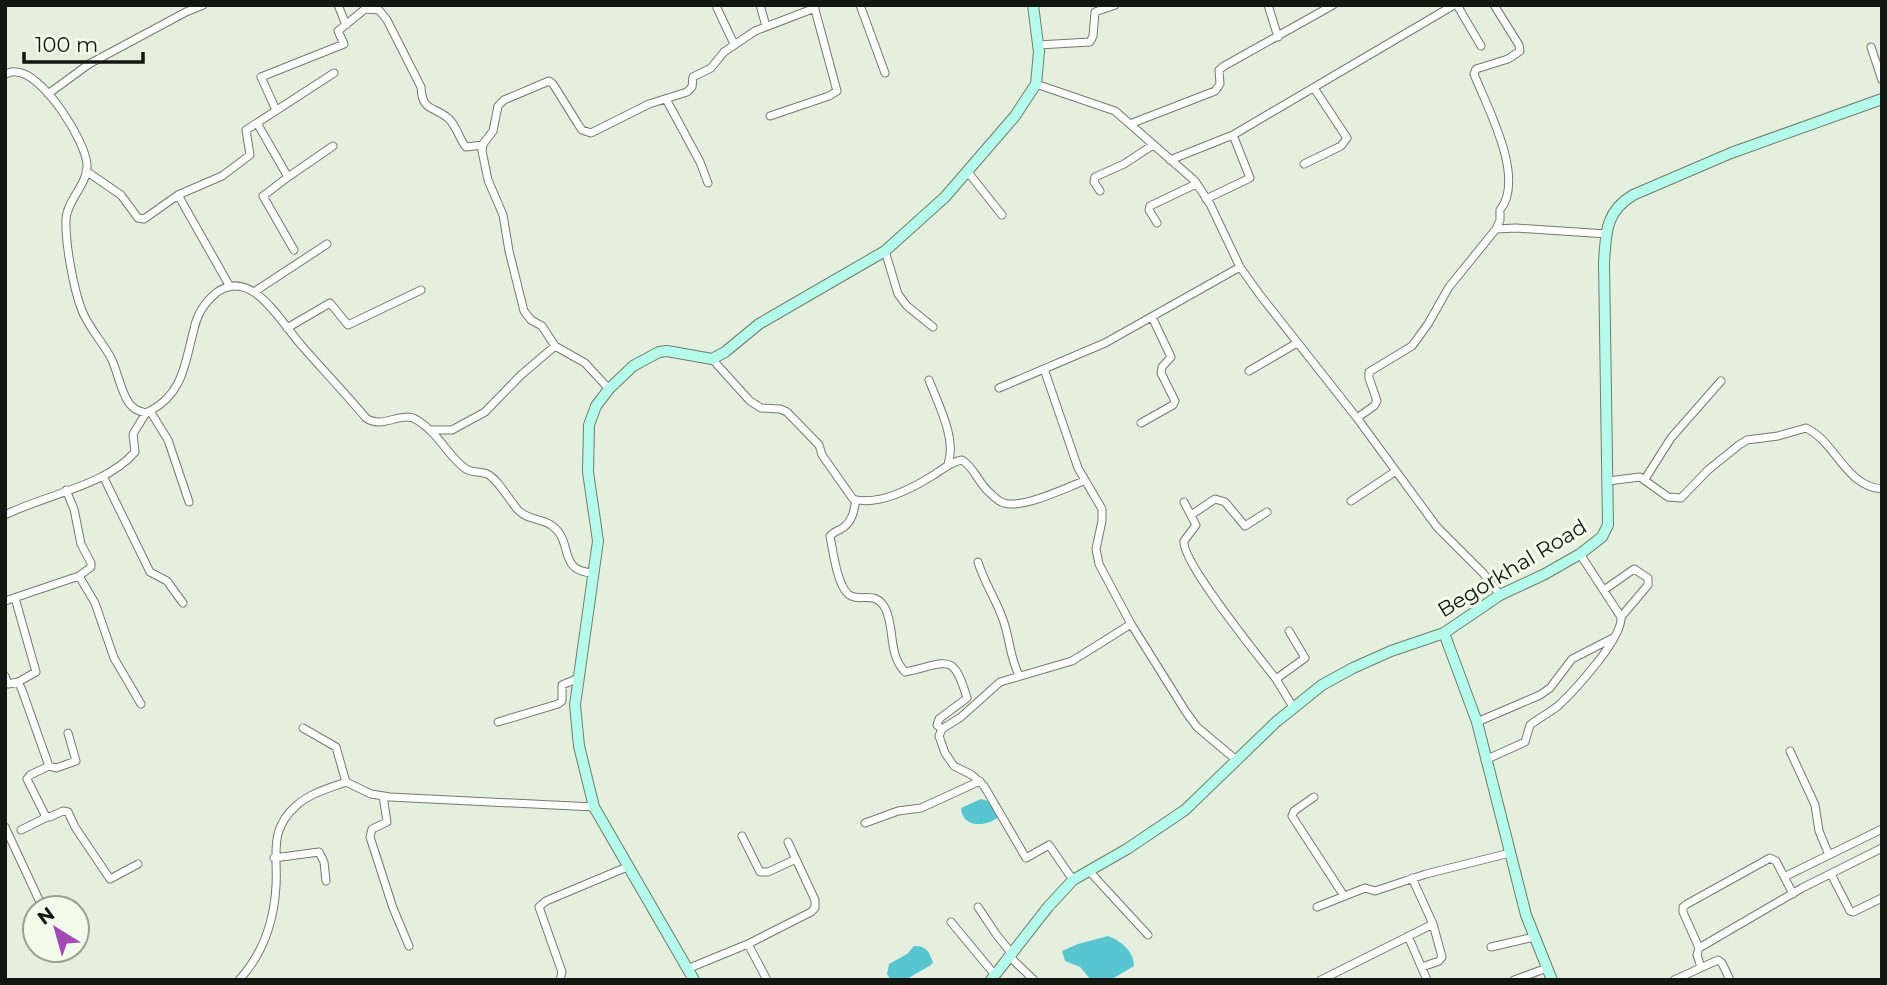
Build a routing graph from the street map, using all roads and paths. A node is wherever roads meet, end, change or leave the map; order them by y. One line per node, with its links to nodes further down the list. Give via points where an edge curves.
1 (203, 5): 13 (street)
2 (338, 5): 14 (street)
3 (760, 5): 15 (street)
4 (860, 5): 22 (street)
5 (1033, 5): 18 (street)
6 (1115, 5): 18 (street, via 1095,12 1090,42)
7 (1333, 5): 16 (street)
8 (1456, 5): 19 (street); 26 (street)
9 (1494, 5): 50 (street, via 1520,48 1516,55 1474,71 1506,154 1507,201)
10 (814, 6): 15 (street); 31 (street, via 836,91)
11 (1271, 6): 16 (street)
12 (716, 8): 17 (street)
13 (184, 9): 27 (street, via 89,64)
14 (346, 25): 30 (street, via 338,31 344,44 261,77); 35 (street, via 365,9 379,10 421,87 426,106 448,119 466,147)
15 (766, 26): 17 (street)
16 (1278, 37): 33 (street, via 1219,70 1220,84 1215,91)
17 (734, 44): 28 (street, via 714,65 693,77 690,91)
18 (1038, 45): 25 (street)
19 (1481, 46)
20 (1871, 47): 24 (street)
21 (334, 73): 30 (street)
22 (885, 73)
23 (5, 74): 27 (street, via 25,74)
24 (1882, 80)
25 (1036, 84): 33 (street, via 1107,107); 41 (street, via 1016,116)
26 (1314, 88): 34 (street); 39 (street, via 1347,138 1341,146)
27 (48, 94): 40 (street, via 74,128)
28 (666, 99): 35 (street, via 587,133 553,84 546,82 500,103 493,131); 43 (street)
29 (1882, 99): 51 (street, Begorkhal Road, via 1742,149 1633,195 1614,210)
30 (276, 110): 32 (street)
31 (770, 116)
32 (257, 123): 42 (street); 46 (street, via 246,130 250,155 222,176)
33 (1130, 124): 36 (street)
34 (1233, 135): 38 (street); 47 (street, via 1250,178)
35 (483, 145): 63 (street, via 488,180 503,215 524,311 542,326)
36 (1153, 145): 38 (street); 45 (street, via 1094,177)
37 (332, 146): 42 (street)
38 (1170, 159): 44 (street)
39 (1304, 164)
40 (86, 171): 46 (street, via 121,195 141,220); 71 (street, via 66,216 76,293 128,401 137,411)
41 (967, 171): 48 (street); 54 (street)
42 (288, 177): 53 (street, via 263,196)
43 (708, 183)
44 (1196, 184): 47 (street); 49 (street, via 1150,206)
45 (1100, 191)
46 (178, 195): 56 (street)
47 (1206, 199): 55 (street)
48 (1002, 215)
49 (1157, 223)
50 (1496, 229): 51 (street); 72 (street, via 1449,287 1412,346 1369,372 1377,401)
51 (1607, 234): 80 (street, Begorkhal Road)
52 (327, 244): 58 (street)
53 (294, 250)
54 (885, 251): 60 (street, via 898,294); 64 (street, via 760,324)
55 (1240, 267): 59 (street); 62 (street)
56 (229, 285): 58 (street); 71 (street, via 201,308 181,380 166,400)
57 (421, 290): 61 (street, via 348,325 330,303)
58 (254, 292): 61 (street)
59 (1152, 317): 65 (street); 73 (street, via 1171,357 1161,373 1175,401)
60 (933, 327)
61 (287, 328): 74 (street, via 366,418 378,423 414,418)
62 (1297, 343): 66 (street); 72 (street)
63 (555, 346): 69 (street, via 584,363); 74 (street, via 485,412 452,430)
64 (712, 359): 69 (street, via 659,352 633,366); 83 (street, via 756,405 787,412 818,445 846,492)
65 (1044, 369): 70 (street); 79 (street)
66 (1249, 371)
67 (929, 380): 75 (street, via 952,455)
68 (1721, 381): 78 (street, via 1671,438)
69 (609, 388): 92 (street, via 596,406 587,442 597,530)
70 (999, 388)
71 (148, 412): 77 (street, via 133,434 135,452); 85 (street, via 168,440)
72 (1357, 418): 76 (street)
73 (1141, 423)
74 (431, 430): 92 (street, via 464,468 491,477 519,512 552,526 573,567)
75 (948, 465): 79 (street, via 962,460 989,493 1004,503 1022,504); 83 (street, via 906,490 865,502)
76 (1396, 471): 84 (street); 95 (street, via 1437,527)
77 (103, 476): 82 (street); 98 (street, via 150,572 167,581)
78 (1645, 479): 80 (street); 81 (street, via 1668,497 1681,498 1747,440 1806,428 1865,486)
79 (1084, 481): 100 (street, via 1103,514 1096,556)
80 (1608, 481): 90 (street, Begorkhal Road, via 1606,531)
81 (1882, 489)
82 (66, 491): 88 (street); 93 (street, via 91,563)
83 (856, 500): 114 (street, via 851,519 830,536 844,587 854,597 878,600 886,610 894,657 905,672 939,664 957,669 967,698 939,719 937,725)
84 (1351, 501)
85 (189, 502)
86 (1184, 502): 89 (street)
87 (1267, 512): 89 (street, via 1245,526 1220,499)
88 (5, 515)
89 (1191, 515): 106 (street, via 1196,525 1184,541 1185,551 1209,591)
90 (1580, 554): 94 (street); 95 (street, Begorkhal Road)
91 (978, 562): 104 (street, via 1002,616 1011,660)
92 (593, 573): 105 (street)
93 (79, 576): 96 (street); 109 (street, via 95,603 114,657)
94 (1604, 590): 99 (street); 99 (street, via 1634,569 1648,578 1648,585)
95 (1500, 595): 102 (street, Begorkhal Road)
96 (15, 598): 97 (street); 108 (street, via 36,668 35,674)
97 (5, 601)
98 (183, 603)
99 (1620, 617): 103 (street)
100 (1130, 624): 104 (street, via 1072,661); 117 (street, via 1197,727)
101 (1289, 631): 106 (street, via 1304,658)
102 (1444, 633): 110 (street, Begorkhal Road, via 1353,668); 112 (street)
103 (1615, 637): 112 (street, via 1572,659 1540,695); 118 (street, via 1559,704 1528,727 1525,742)
104 (1019, 675): 114 (street, via 992,688)
105 (579, 678): 111 (street, via 564,683 558,704); 124 (street, via 575,705 579,746)
106 (1276, 679): 110 (street)
107 (6, 681): 108 (street)
108 (18, 682): 119 (street)
109 (141, 704)
110 (1293, 707): 117 (street, Begorkhal Road)
111 (498, 722)
112 (1477, 722): 118 (street)
113 (303, 728): 121 (street, via 336,747)
114 (942, 729): 120 (street, via 940,740 950,761)
115 (68, 733): 119 (street, via 76,761)
116 (1790, 751): 134 (street, via 1815,805)
117 (1235, 759): 139 (street, Begorkhal Road, via 1198,800)
118 (1485, 760): 133 (street)
119 (49, 766): 125 (street, via 27,779)
120 (980, 781): 126 (street, via 922,808); 143 (street, via 1026,858 1049,845)
121 (346, 782): 122 (street); 135 (street, via 296,805 276,839)
122 (383, 796): 124 (street); 157 (street, via 387,822 372,830 370,837)
123 (1314, 797): 147 (street, via 1292,816)
124 (594, 807): 138 (street)
125 (47, 817): 129 (street); 137 (street, via 68,812 110,879)
126 (865, 823)
127 (5, 827): 145 (street)
128 (1882, 829): 134 (street)
129 (20, 830)
130 (742, 836): 136 (street, via 760,872)
131 (788, 842): 136 (street)
132 (1882, 848): 140 (street)
133 (1510, 853): 142 (street); 155 (street)
134 (1829, 855): 141 (street)
135 (274, 858): 144 (street, via 319,852); 167 (street, via 276,886 267,939)
136 (796, 859): 156 (street, via 815,908)
137 (138, 864)
138 (627, 867): 163 (street); 168 (street, via 539,907 562,972)
139 (1090, 872): 143 (street, Begorkhal Road); 153 (street)
140 (1831, 874): 146 (street); 148 (street, via 1850,911)
141 (1784, 877): 146 (street); 159 (street, via 1776,861 1770,859 1683,907)
142 (1412, 878): 147 (street); 152 (street)
143 (1073, 880): 160 (street, Begorkhal Road)
144 (326, 881)
145 (36, 894)
146 (1793, 894): 159 (street)
147 (1345, 896): 150 (street)
148 (1882, 898)
149 (978, 907): 160 (street)
150 (1317, 907)
151 (951, 922): 166 (street)
152 (1433, 924): 154 (street); 161 (street, via 1442,957)
153 (1149, 935)
154 (1408, 936): 161 (street); 172 (street)
155 (1534, 937): 158 (street); 164 (street)
156 (748, 944): 163 (street); 170 (street)
157 (409, 946)
158 (1491, 947)
159 (1699, 948): 162 (street)
160 (1011, 955): 166 (street, Begorkhal Road); 171 (street)
161 (1422, 967): 173 (street)
162 (1701, 967): 165 (street); 177 (street, via 1718,960)
163 (687, 968): 169 (street)
164 (1546, 968): 174 (street); 175 (street)
165 (1692, 976): 176 (street)
166 (993, 977)
167 (239, 980)
168 (560, 980)
169 (694, 980)
170 (767, 980)
171 (1034, 980)
172 (1321, 980)
173 (1427, 980)
174 (1514, 980)
175 (1552, 980)
176 (1674, 980)
177 (1730, 980)

